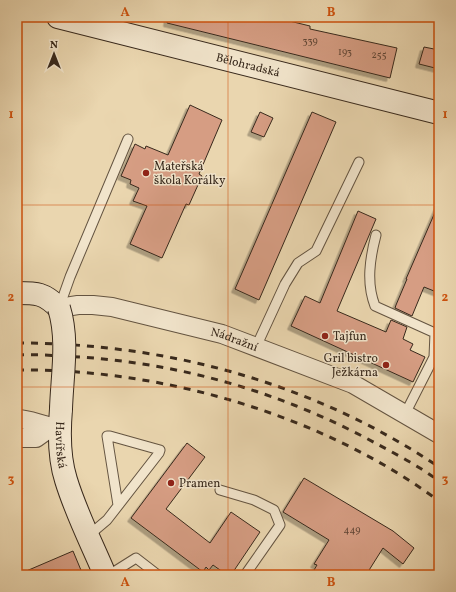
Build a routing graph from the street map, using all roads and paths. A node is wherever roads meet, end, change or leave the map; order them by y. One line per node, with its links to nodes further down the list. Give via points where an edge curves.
1 (58, 17): 2 (street, Bělohradská)
2 (439, 113)
3 (128, 139): 7 (lane)
4 (359, 162): 10 (lane, via 316,251 298,264 285,284)
5 (376, 235): 9 (lane, via 370,272 371,296 375,306)
6 (17, 293): 7 (street, via 38,294 49,298)
7 (59, 308): 10 (street, Nádražní, via 78,304 112,307 222,334); 13 (street, Havířská, bridge, via 65,335)
8 (439, 324): 9 (lane)
9 (435, 333): 11 (lane, via 434,357)
10 (256, 347): 11 (street, Nádražní, via 353,384)
11 (405, 414): 14 (street, Nádražní)
12 (17, 419): 13 (street)
13 (57, 421): 15 (street, via 36,438); 18 (street, Havířská, via 66,480)
14 (439, 434)
15 (17, 438)
16 (220, 490): 22 (lane, via 254,500 274,510 280,525)
17 (118, 505): 17 (lane, via 160,450 107,436); 18 (lane, via 107,520)
18 (88, 536): 19 (street, Havířská)
19 (105, 575)
20 (109, 575): 21 (lane, via 136,558)
21 (158, 575)
22 (245, 575)

